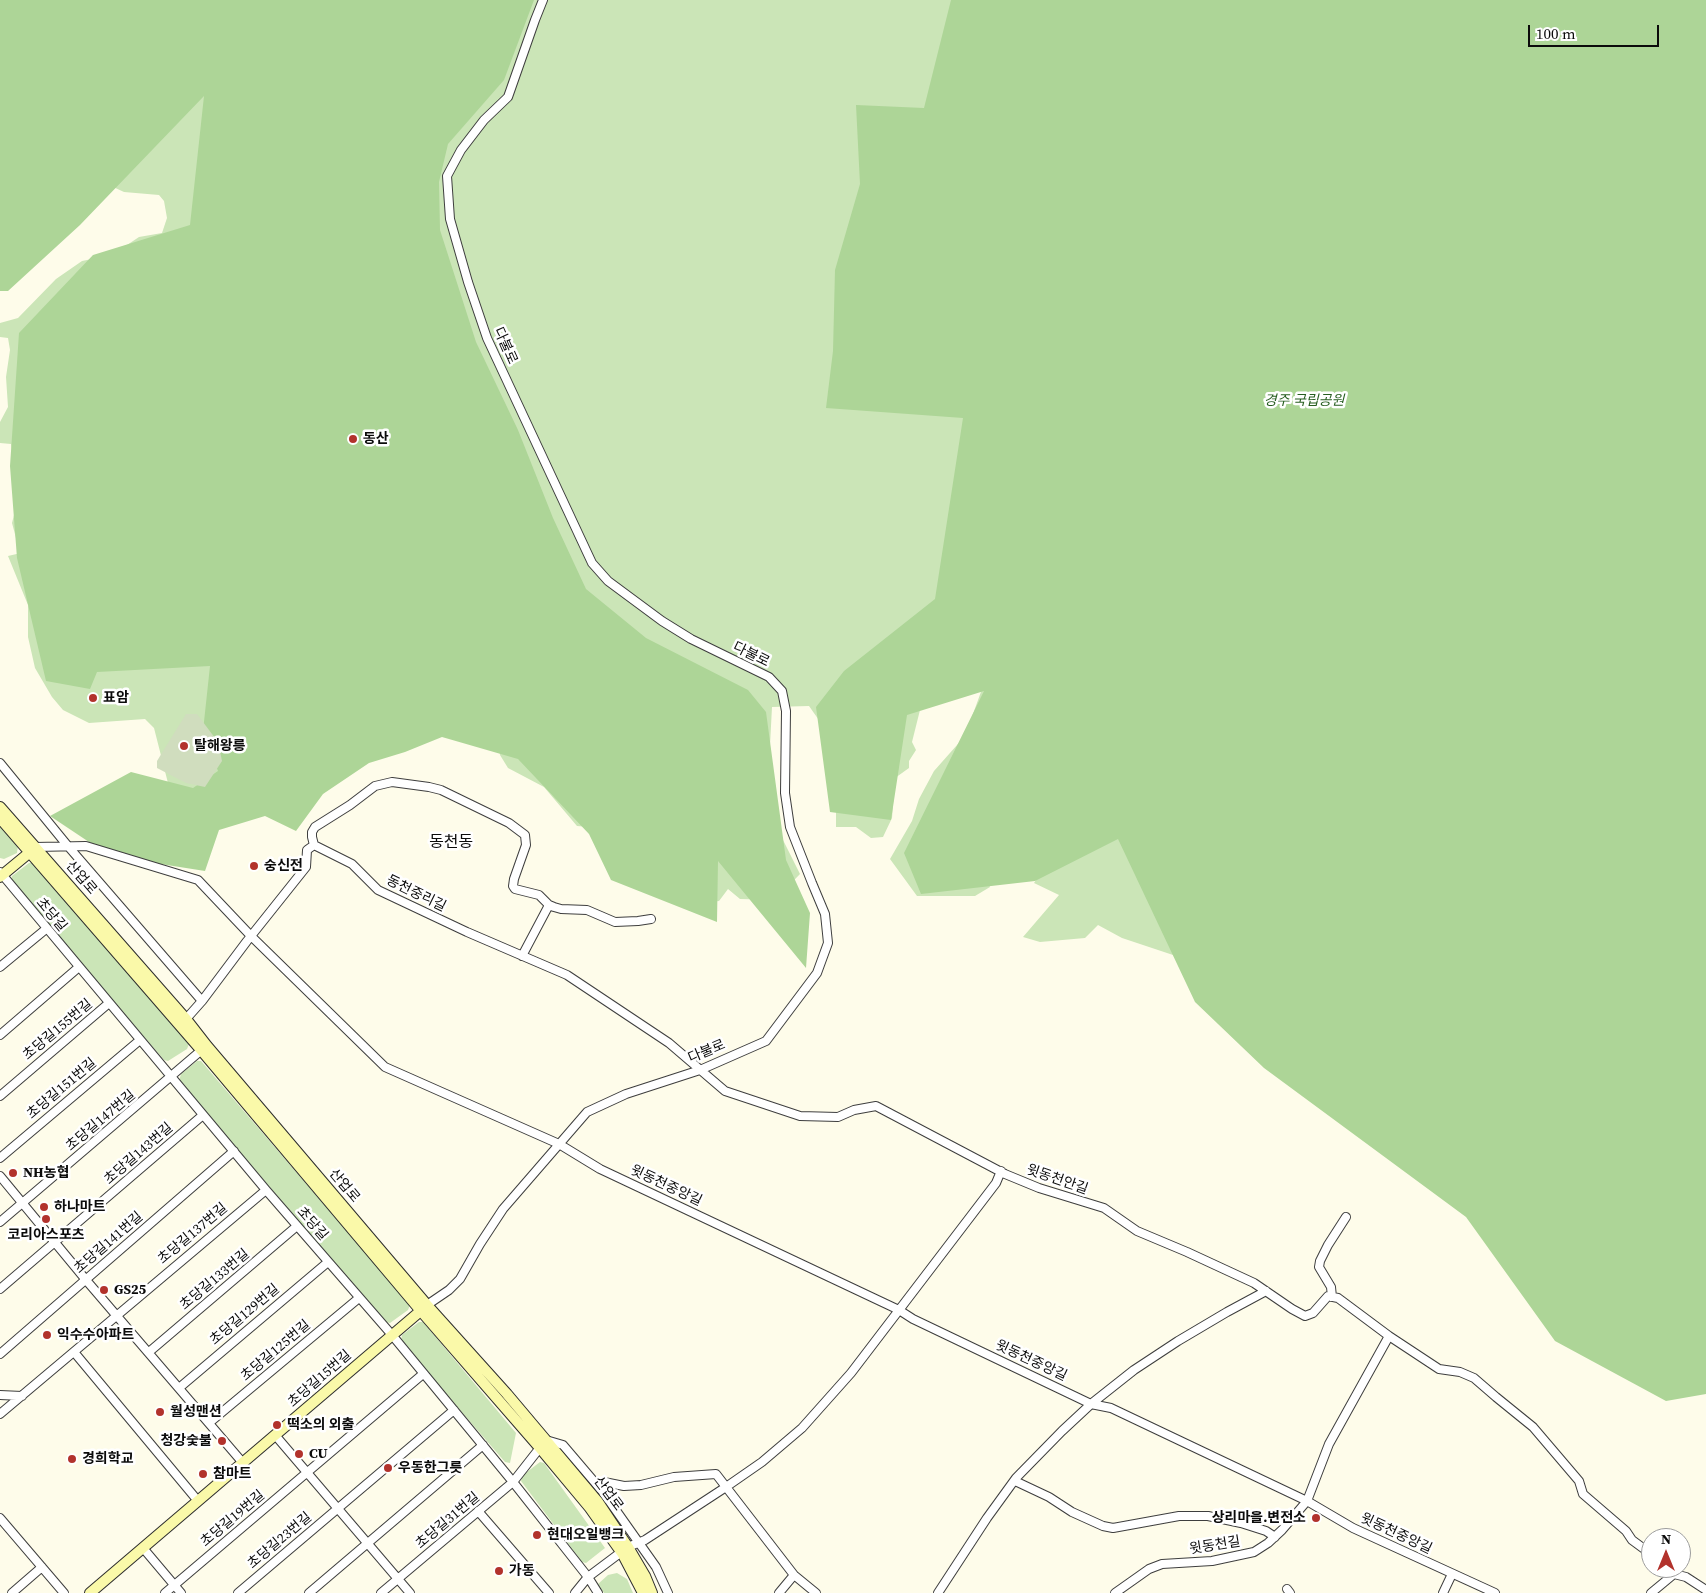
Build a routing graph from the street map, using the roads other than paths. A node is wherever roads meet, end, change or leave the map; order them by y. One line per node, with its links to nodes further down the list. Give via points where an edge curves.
1 (543, 0): 22 (street, 다불로, via 508,98 484,120 461,150 447,176 450,219 468,282 487,338 592,563 608,581 662,621 691,639 769,677 782,691 786,711 785,793 790,827 826,914 828,943 817,973 766,1041)
2 (0, 763): 5 (street)
3 (0, 807): 7 (street, 산업로)
4 (0, 818): 7 (street, 산업로)
5 (68, 845): 7 (street, 윗동천중앙길); 12 (street, 윗동천중앙길, via 86,846 198,880); 16 (street)
6 (314, 845): 9 (street, via 312,832 315,827 376,786 392,782 441,790 525,835 526,845 513,886 539,895); 12 (street, via 307,850 306,867); 13 (street, 동천중리길, via 352,864 378,890)
7 (33, 849): 8 (street); 18 (street, 산업로); 21 (street, 산업로)
8 (1, 875): 11 (street, 초당길)
9 (549, 905): 10 (street, via 588,910 615,922); 13 (street)
10 (650, 918)
11 (46, 929): 14 (street); 15 (street, 초당길)
12 (251, 936): 16 (street); 26 (street, 윗동천중앙길, via 385,1067)
13 (522, 956): 22 (street, 동천중리길, via 567,975 669,1043)
14 (0, 967)
15 (79, 967): 17 (street, 초당길); 19 (street)
16 (202, 1001): 18 (street)
17 (109, 1003): 20 (street, 초당길); 24 (street, 초당길155번길)
18 (186, 1019): 21 (street, 산업로)
19 (0, 1035)
20 (140, 1040): 23 (street, 초당길); 28 (street, 초당길151번길)
21 (204, 1049): 23 (street, 초당길147번길); 43 (street, 산업로)
22 (700, 1070): 26 (street, 다불로, via 626,1094 587,1112); 29 (street, 윗동천안길, via 725,1091 800,1116 838,1117 876,1106)
23 (171, 1078): 25 (street, 초당길); 32 (street, 초당길147번길)
24 (0, 1096)
25 (203, 1115): 27 (street, 초당길); 36 (street, 초당길143번길)
26 (559, 1144): 43 (street, 다불로, via 503,1209 460,1279); 44 (street, 윗동천중앙길, via 600,1169)
27 (234, 1151): 31 (street, 초당길); 38 (street, 초당길141번길)
28 (0, 1158)
29 (1001, 1171): 40 (street, 윗동천안길, via 1040,1188 1104,1208 1137,1231); 44 (street)
30 (0, 1176): 32 (street)
31 (266, 1190): 35 (street, 초당길); 45 (street, 초당길137번길)
32 (23, 1203): 34 (street, 초당길147번길); 36 (street)
33 (1346, 1216): 41 (street, via 1320,1261 1319,1267 1331,1286)
34 (0, 1222)
35 (297, 1226): 37 (street, 초당길); 49 (street, 초당길133번길)
36 (56, 1242): 38 (street); 39 (street, 초당길143번길)
37 (328, 1262): 42 (street, 초당길); 52 (street, 초당길129번길)
38 (86, 1280): 45 (street); 50 (street, 초당길141번길)
39 (0, 1289)
40 (1266, 1291): 41 (street, 윗동천안길, via 1305,1316 1313,1313 1328,1296); 55 (street, via 1178,1341)
41 (1332, 1297): 47 (street, via 1338,1298)
42 (359, 1298): 46 (street, 초당길); 58 (street, 초당길125번길)
43 (424, 1308): 46 (street, 초당길15번길); 60 (street, 산업로)
44 (899, 1310): 55 (street, 윗동천중앙길); 67 (street, via 851,1373 802,1428)
45 (116, 1315): 48 (street, 초당길137번길); 49 (street)
46 (392, 1335): 51 (street, 초당길); 59 (street, 초당길15번길)
47 (1390, 1336): 69 (street, 윗동천길, via 1329,1444); 76 (street, via 1439,1369 1474,1378 1526,1421 1579,1481 1583,1494)
48 (74, 1352): 54 (street, 초당길137번길); 68 (street)
49 (149, 1352): 52 (street)
50 (0, 1354)
51 (423, 1374): 56 (street, 초당길); 63 (street, 초당길19번길)
52 (179, 1388): 58 (street)
53 (0, 1395): 54 (street)
54 (22, 1396): 57 (street, 초당길137번길)
55 (1091, 1404): 64 (street); 69 (street, 윗동천중앙길, via 1111,1408)
56 (454, 1410): 61 (street, 초당길); 70 (street, 초당길23번길)
57 (0, 1414)
58 (209, 1423): 62 (street)
59 (275, 1435): 62 (street, 초당길15번길); 63 (street)
60 (543, 1444): 65 (street, 초당길31번길); 66 (street, via 563,1445); 78 (street, 산업로, via 598,1502)
61 (483, 1445): 65 (street, 초당길); 75 (street)
62 (243, 1463): 68 (street, 초당길15번길)
63 (307, 1472): 70 (street); 86 (street, 초당길19번길)
64 (1015, 1481): 73 (street, via 1072,1512 1112,1528 1179,1516 1208,1516 1241,1523); 105 (street)
65 (513, 1482): 71 (street, 초당길31번길); 82 (street, 초당길)
66 (598, 1486): 67 (street, via 604,1482 641,1485 674,1477 716,1474); 74 (street)
67 (726, 1488): 74 (street); 81 (street)
68 (198, 1501): 77 (street, 초당길15번길)
69 (1306, 1501): 73 (street, 윗동천길); 80 (street, 윗동천중앙길, via 1354,1528)
70 (338, 1508): 75 (street); 93 (street, 초당길23번길)
71 (478, 1511): 85 (street, 초당길31번길); 97 (street)
72 (0, 1518): 79 (street)
73 (1275, 1537): 106 (street, 윗동천길, via 1254,1552 1212,1561 1162,1564 1149,1569)
74 (640, 1542): 78 (street); 102 (street)
75 (368, 1543): 85 (street); 94 (street)
76 (1641, 1547)
77 (143, 1548): 86 (street); 90 (street, 초당길15번길)
78 (625, 1550): 82 (street); 100 (street, 산업로); 101 (street, 산업로, via 645,1576)
79 (42, 1567): 88 (street); 89 (street)
80 (1452, 1574): 107 (street); 108 (street, 윗동천중앙길)
81 (794, 1575): 103 (street); 104 (street)
82 (588, 1577): 98 (street); 99 (street, 초당길)
83 (1664, 1578): 109 (street)
84 (1689, 1578): 87 (street)
85 (398, 1579): 95 (street, 초당길31번길); 96 (street)
86 (174, 1585): 91 (street, 초당길19번길); 92 (street)
87 (1706, 1590)
88 (12, 1593)
89 (64, 1593)
90 (90, 1593)
91 (165, 1593)
92 (181, 1593)
93 (238, 1593)
94 (309, 1593)
95 (381, 1593)
96 (410, 1593)
97 (549, 1593)
98 (574, 1593)
99 (598, 1593)
100 (643, 1593)
101 (652, 1593)
102 (668, 1593)
103 (780, 1593)
104 (816, 1593)
105 (938, 1593)
106 (1115, 1593)
107 (1443, 1593)
108 (1495, 1593)
109 (1650, 1593)

